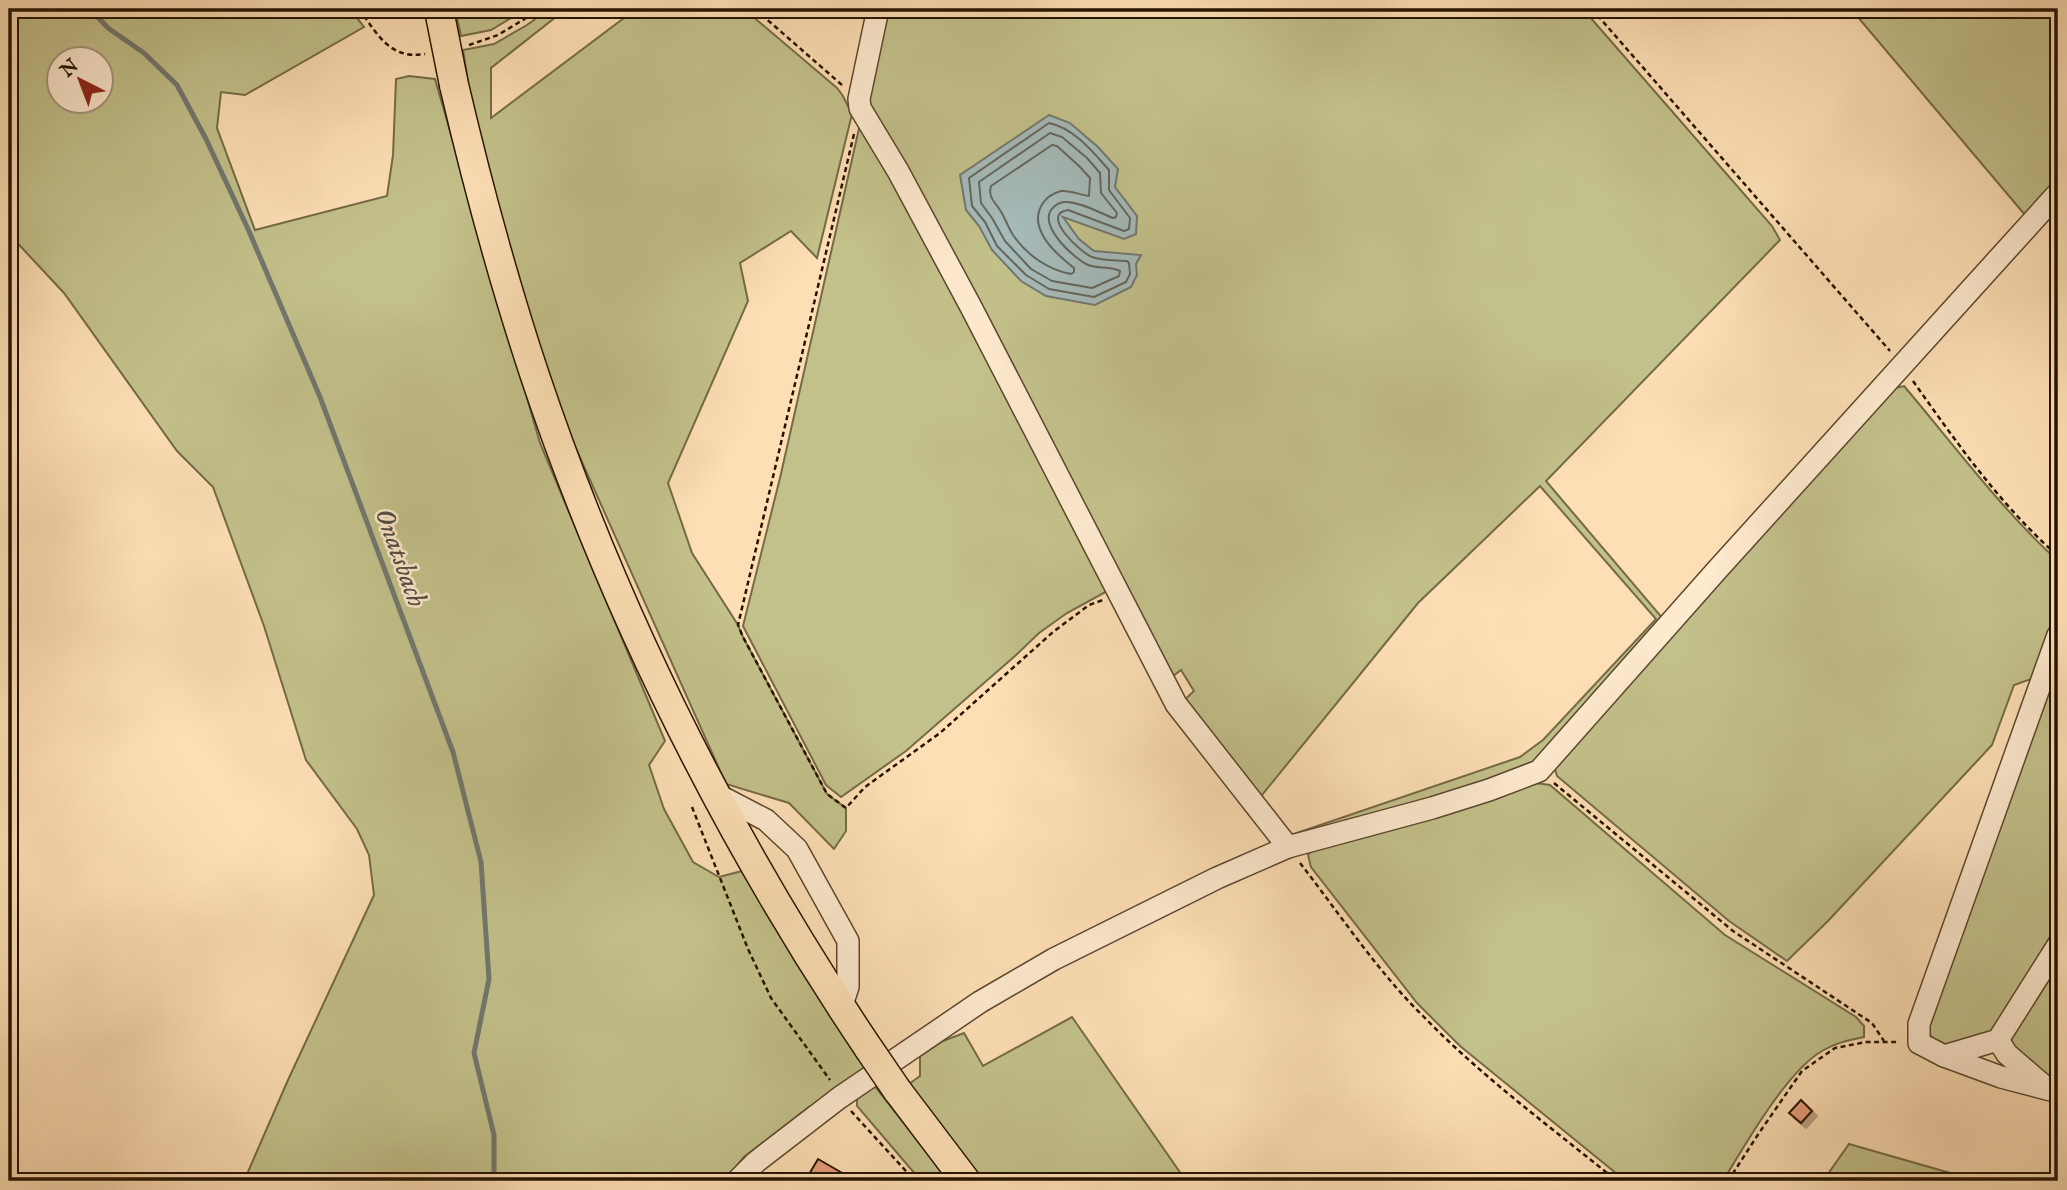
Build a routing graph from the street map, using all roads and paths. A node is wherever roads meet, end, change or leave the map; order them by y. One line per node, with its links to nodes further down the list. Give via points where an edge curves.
1 (359, 9): 6 (path)
2 (755, 9): 7 (path)
3 (878, 9): 7 (street)
4 (1592, 9): 9 (path)
5 (439, 12): 14 (main road, bridge, via 494,244 535,377 588,519 676,715)
6 (389, 48)
7 (859, 104): 11 (street); 11 (path, via 738,625 827,794 846,808 865,787 940,733 1054,632 1089,606)
8 (2058, 193): 9 (street)
9 (1903, 366): 10 (path, via 1963,451); 13 (street)
10 (2058, 556)
11 (1119, 594): 15 (street, via 1176,704)
12 (2058, 635): 19 (street, via 1919,1024 1919,1043)
13 (1539, 771): 15 (street, via 1478,794); 26 (path, via 1733,931 1872,1023 1884,1041 1835,1048 1802,1072)
14 (704, 800): 17 (main road, via 776,902); 17 (street, via 766,820 797,849 848,941 848,987); 21 (path, via 748,949 771,998)
15 (1288, 847): 21 (street, via 1054,958 980,1002); 25 (path, via 1422,1016)
16 (2058, 945): 18 (street)
17 (841, 1008): 24 (main road, bridge)
18 (1998, 1040): 19 (street); 20 (street, via 2007,1054)
19 (1944, 1056): 20 (street)
20 (2052, 1090)
21 (839, 1098): 22 (street); 23 (path)
22 (737, 1181)
23 (915, 1181)
24 (966, 1181)
25 (1617, 1181)
26 (1728, 1181)

